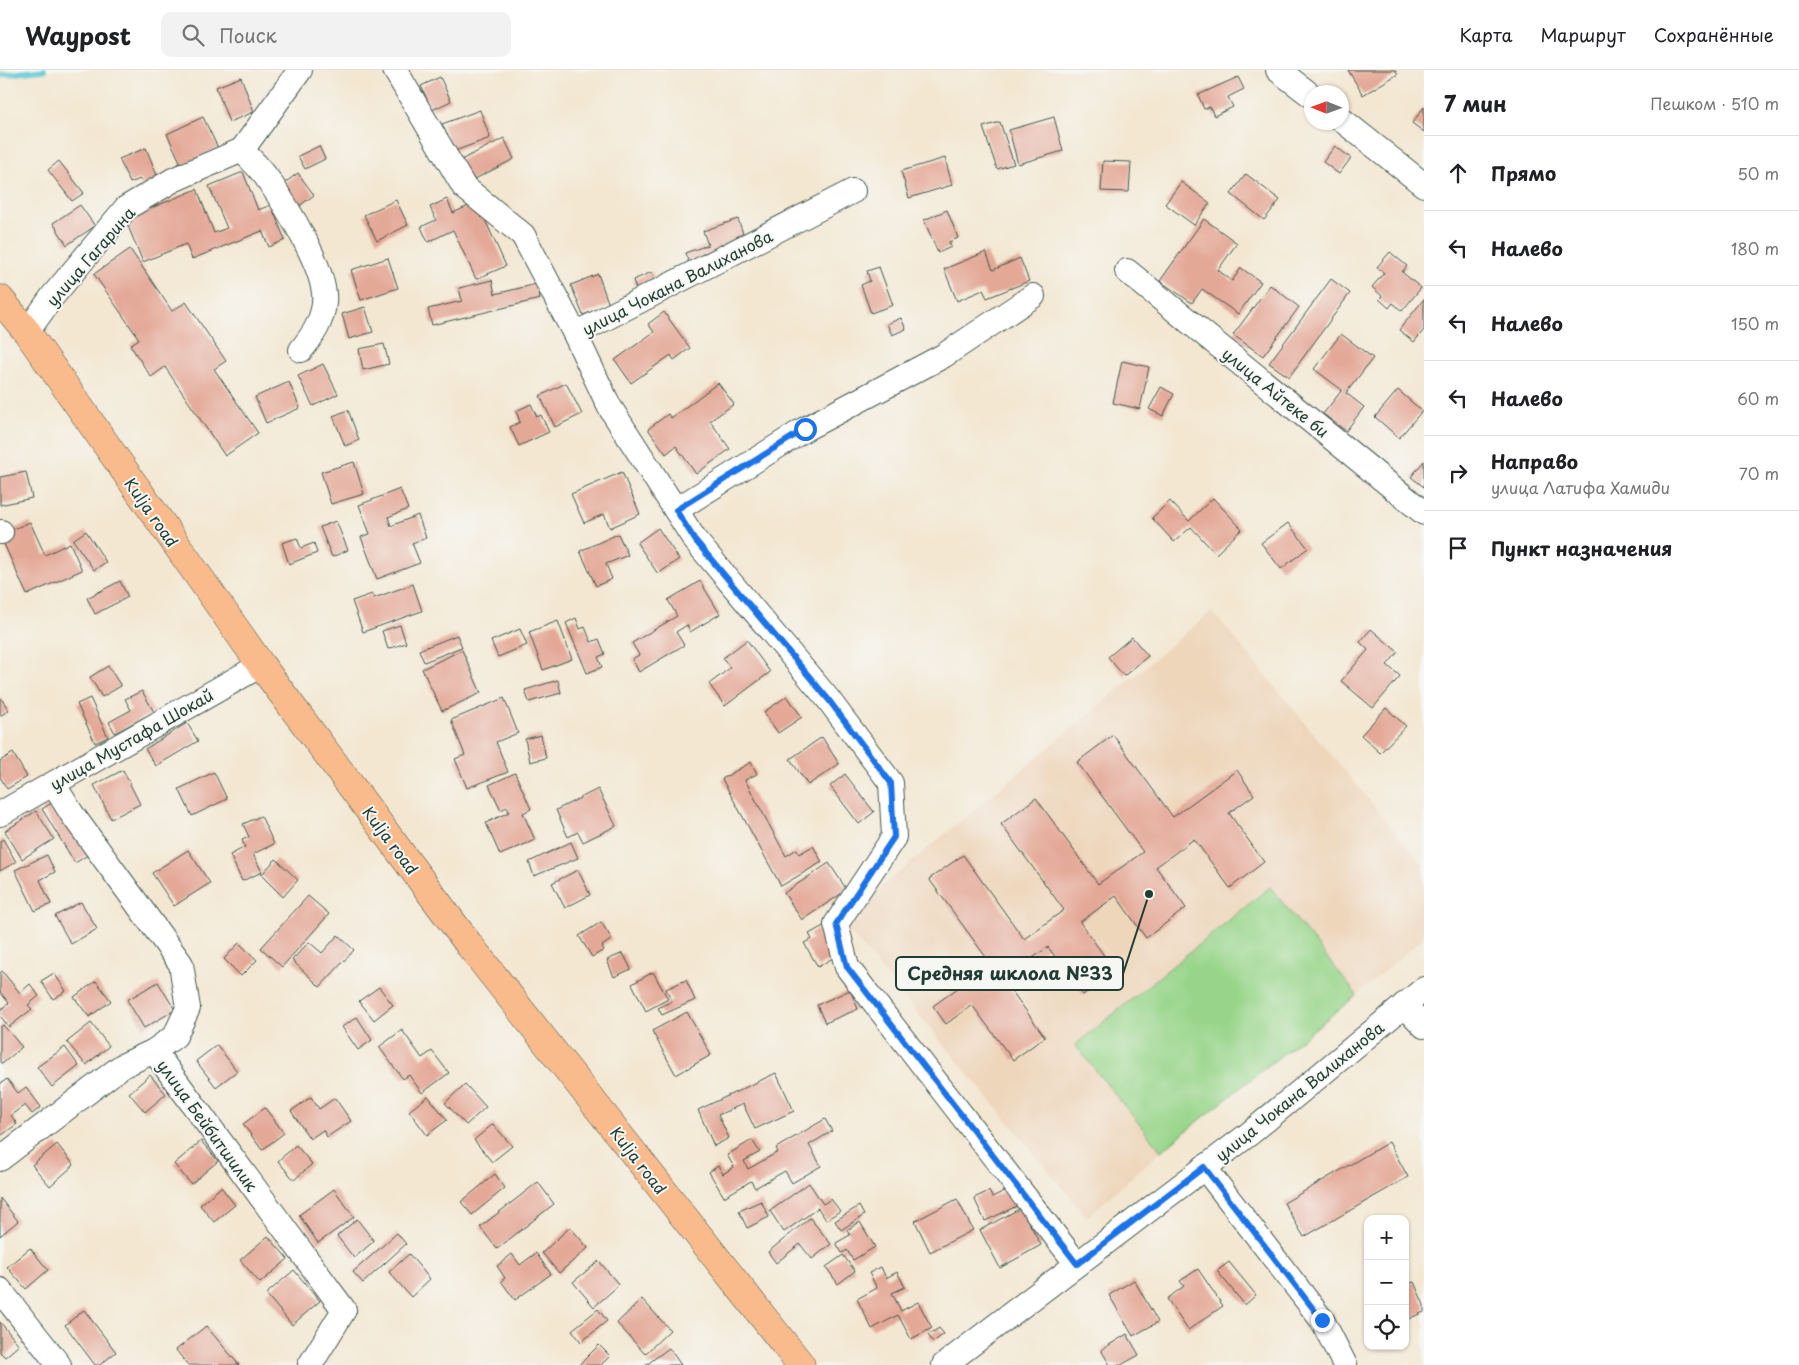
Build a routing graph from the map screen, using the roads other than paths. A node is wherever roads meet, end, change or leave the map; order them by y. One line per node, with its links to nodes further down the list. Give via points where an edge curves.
1 (300, 70): 6 (street)
2 (395, 70): 13 (street, via 464,187 523,235)
3 (1278, 70): 4 (street)
4 (1304, 90)
5 (1349, 126): 7 (street)
6 (242, 150): 12 (street, улица Гагарина, via 173,180 126,208); 14 (street, via 266,177 302,234 318,268 325,301 317,331)
7 (1424, 185)
8 (853, 191): 13 (street, улица Чокана Валиханова)
9 (1127, 271): 16 (street, улица Айтеке би)
10 (1033, 296): 15 (street, via 943,356 805,429)
11 (0, 299): 12 (main road, Kulja road)
12 (27, 332): 17 (main road, Kulja road)
13 (575, 334): 15 (street, улица Чокана Валиханова, via 609,406)
14 (302, 350)
15 (676, 510): 26 (street, улица Чокана Валиханова, via 695,540 828,699 891,783 894,837 836,924 847,967)
16 (1424, 513)
17 (262, 665): 18 (street, улица Мустафа Шокай); 30 (main road, Kulja road, via 470,946)
18 (54, 785): 19 (street, улица Мустафа Шокай); 23 (street, улица Бейбитшилик, via 182,964 188,1008 175,1036)
19 (0, 814)
20 (1424, 989): 21 (street, улица Чокана Валиханова)
21 (1404, 1005): 22 (street); 25 (street, улица Чокана Валиханова, via 1249,1134)
22 (1424, 1026)
23 (154, 1052): 24 (street, via 122,1066); 29 (street, улица Бейбитшилик, via 344,1310)
24 (0, 1159)
25 (1204, 1167): 26 (street, улица Чокана Валиханова); 32 (street, via 1322,1320)
26 (1077, 1264): 31 (street, улица Чокана Валиханова)
27 (0, 1290): 28 (street)
28 (59, 1365)
29 (310, 1365)
30 (802, 1365)
31 (944, 1365)
32 (1345, 1365)

